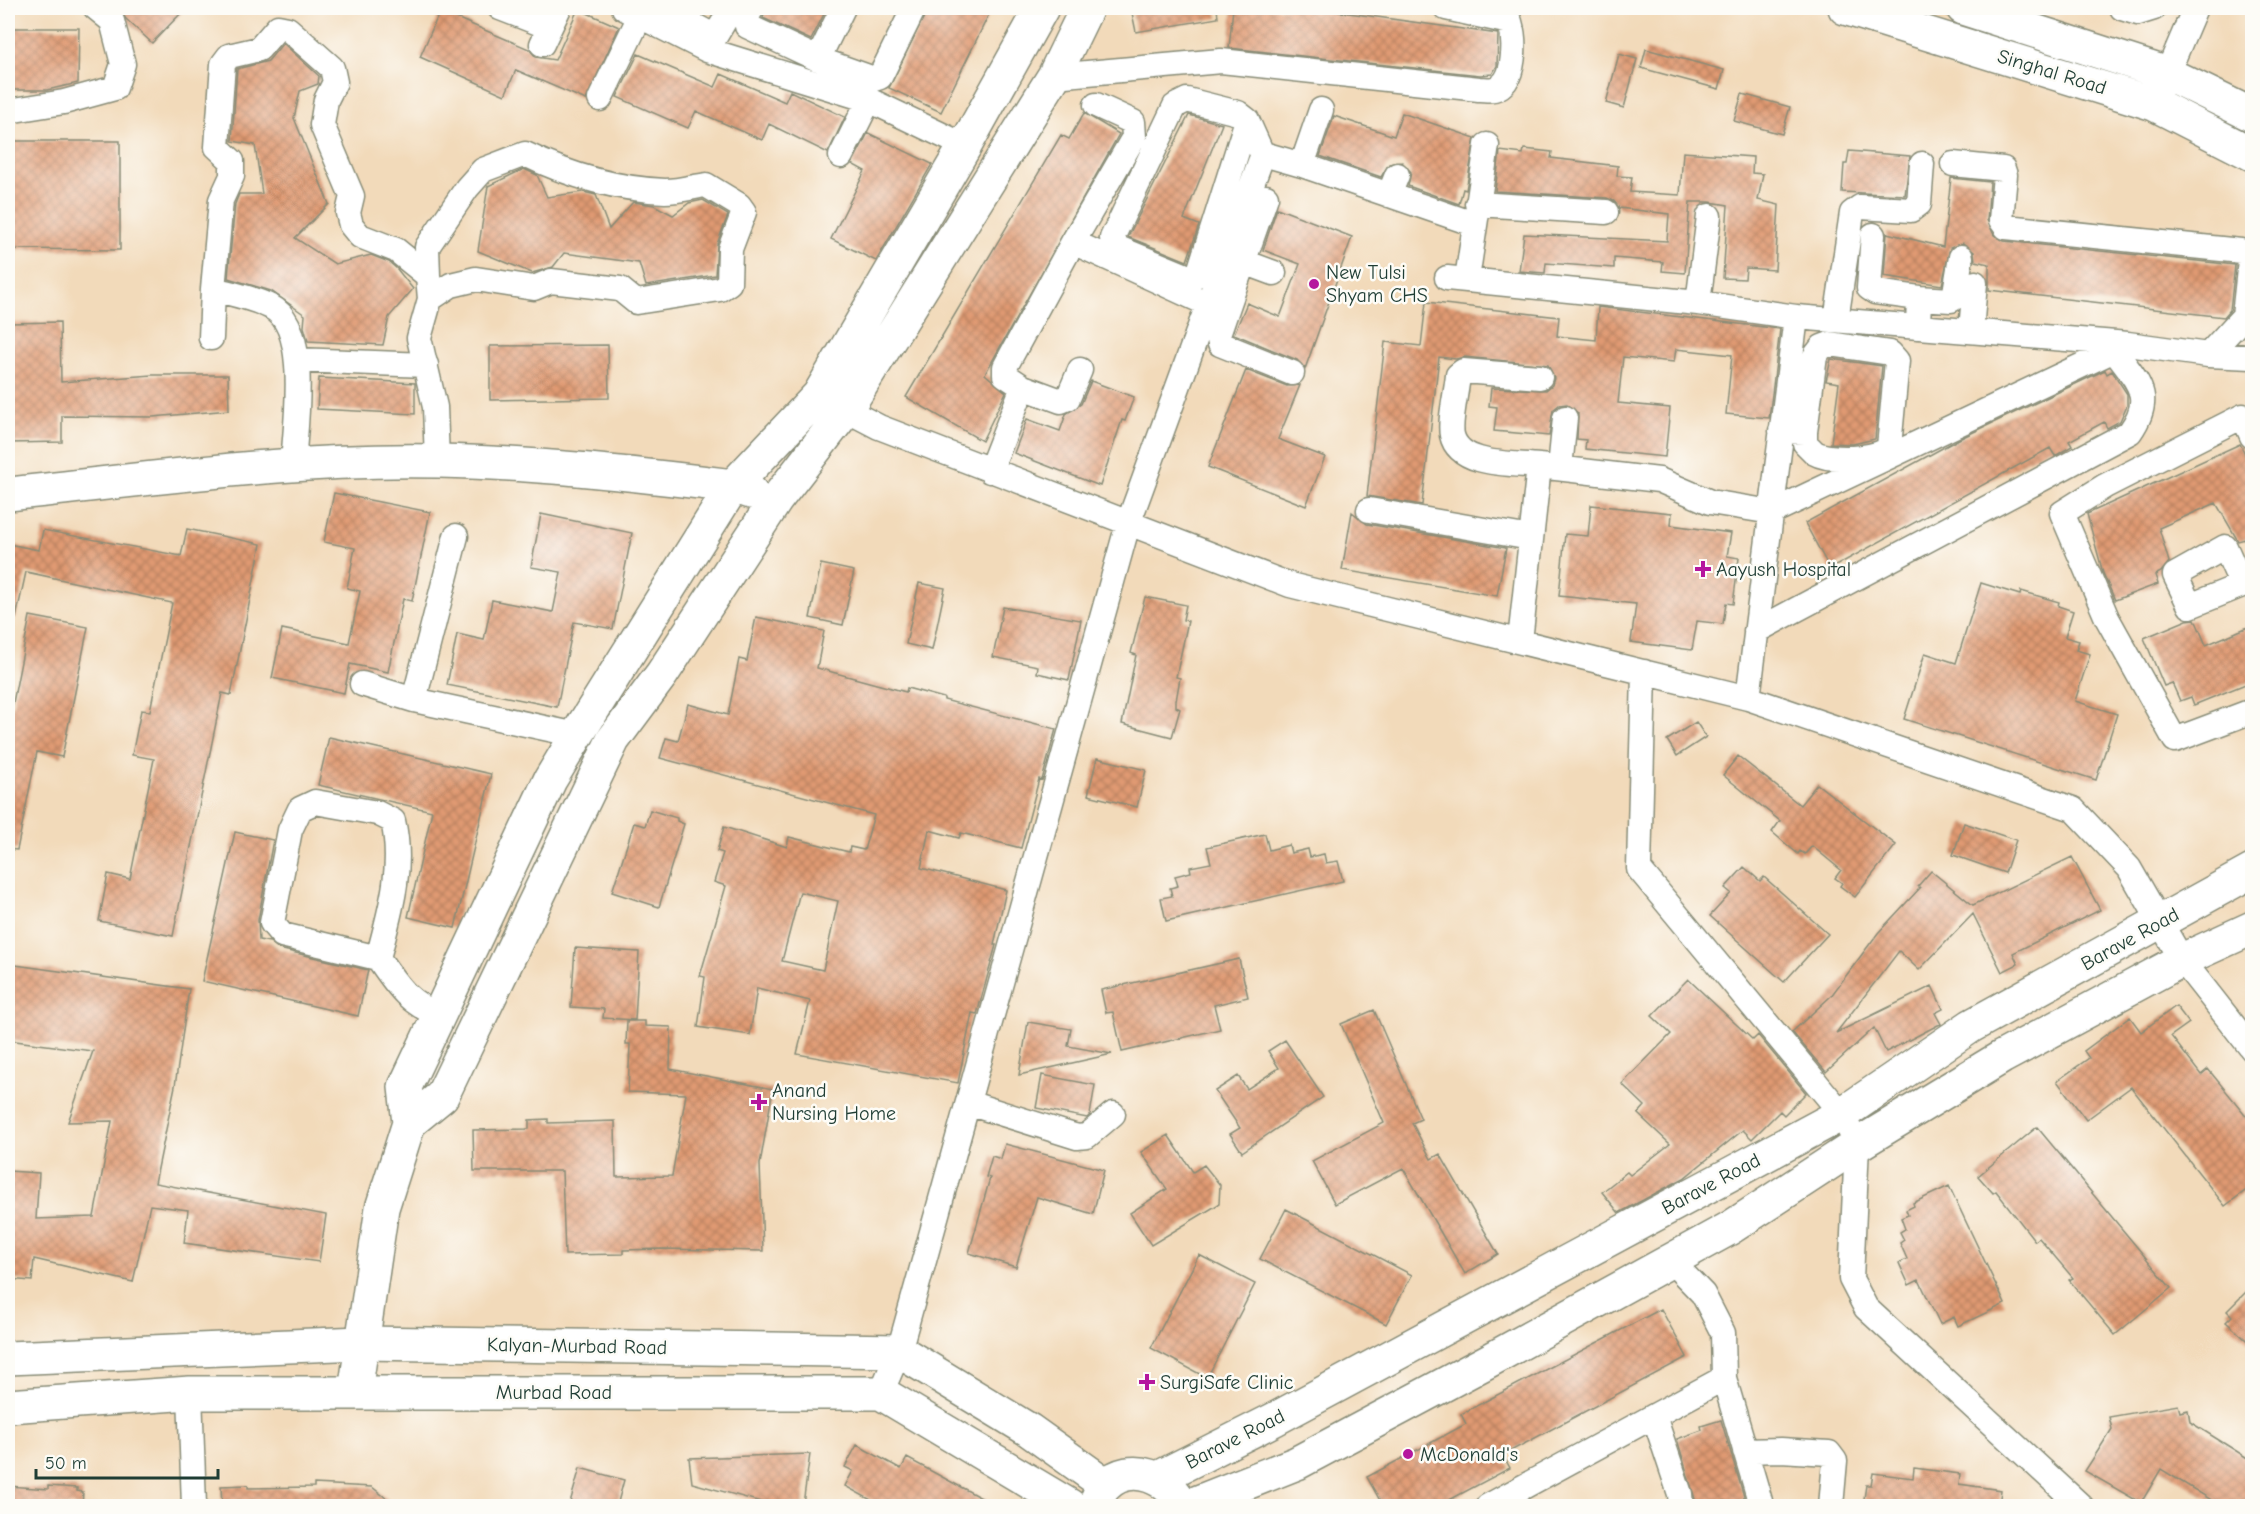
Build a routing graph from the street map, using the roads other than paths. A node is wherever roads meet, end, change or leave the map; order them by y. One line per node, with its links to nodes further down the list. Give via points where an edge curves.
1 (96, 8): 28 (street, via 112,21 123,64 115,88)
2 (500, 8): 17 (street)
3 (662, 8): 18 (street)
4 (732, 8): 18 (street)
5 (752, 8): 19 (street, via 746,18 747,26)
6 (843, 8): 19 (street)
7 (914, 8): 22 (street, via 880,77)
8 (1042, 8): 32 (main road)
9 (1087, 8): 21 (main road)
10 (1446, 8): 21 (street, via 1510,22 1510,70 1505,82 1496,88 1479,89 1221,61)
11 (1845, 8): 25 (main road, Singhal Road)
12 (1963, 8): 20 (main road, Singhal Road)
13 (2122, 8): 14 (street, via 2138,12)
14 (2154, 8)
15 (2195, 8): 20 (street)
16 (632, 12): 18 (street); 23 (street)
17 (550, 26)
18 (711, 44): 22 (street)
19 (818, 59): 22 (street)
20 (2168, 74): 25 (street); 29 (main road, Singhal Road)
21 (1053, 76): 68 (main road)
22 (845, 82): 24 (street)
23 (600, 99)
24 (869, 100): 32 (street); 34 (street)
25 (2154, 104): 33 (main road, Singhal Road)
26 (1096, 105): 44 (street, via 1133,122 1134,137)
27 (1321, 110): 38 (street)
28 (8, 111)
29 (2253, 115)
30 (1247, 120): 30 (street, via 1238,112 1187,100 1175,106 1112,238 1116,247 1189,278 1198,275); 35 (street)
31 (1487, 145): 41 (street)
32 (965, 146): 68 (main road)
33 (2253, 153)
34 (841, 156)
35 (1264, 158): 38 (street, via 1267,155); 46 (street)
36 (1922, 164): 55 (street, via 1919,204 1911,210 1860,207 1852,213)
37 (1953, 164): 60 (street, via 2003,170 2001,220 2007,227 2241,251 2250,260 2244,316)
38 (1302, 165): 41 (street, via 1393,185)
39 (1266, 197): 46 (street)
40 (1606, 212): 41 (street)
41 (1476, 214): 52 (street, via 1457,278)
42 (1709, 216): 52 (street)
43 (1873, 235): 51 (street, via 1869,288)
44 (1073, 242): 53 (street); 67 (street, via 1005,367 1005,375)
45 (1961, 257): 51 (street, via 1954,298)
46 (1234, 259): 47 (street); 53 (street); 65 (street, via 1218,335 1220,344)
47 (1274, 273)
48 (1974, 283): 57 (street)
49 (429, 288): 49 (street, via 476,279 534,288 550,281 621,289 636,302 720,290 729,283 730,249 744,212 706,185 666,191 622,185 554,168 525,153 483,170 468,188 427,247); 50 (street, via 396,250 360,236 351,225 348,213 352,196 322,125 326,100 335,82 332,68 288,29 278,27 259,50 230,56 224,64 217,147 232,161 232,176 221,200); 63 (street, via 419,338)
50 (213, 289): 58 (street); 62 (street, via 272,307 288,320)
51 (1919, 298): 56 (street)
52 (1698, 303): 54 (street)
53 (1208, 304): 82 (street)
54 (1796, 317): 55 (street); 70 (street)
55 (1836, 320): 56 (street)
56 (1918, 327): 57 (street)
57 (1971, 331): 59 (street)
58 (211, 338)
59 (2121, 347): 60 (street); 81 (street); 85 (street, via 2142,389 2142,415 2130,432)
60 (2208, 355): 61 (street)
61 (2253, 357)
62 (297, 360): 63 (street); 74 (street)
63 (426, 365): 73 (street, via 435,407)
64 (1080, 370): 67 (street, via 1068,398 1061,401)
65 (1292, 373)
66 (1540, 377): 75 (street, via 1463,370 1458,375 1452,435 1460,450 1474,458)
67 (1023, 387): 76 (street)
68 (832, 403): 76 (street, via 879,427); 77 (main road); 79 (main road)
69 (1565, 418): 75 (street)
70 (1781, 431): 71 (street); 81 (street)
71 (1805, 432): 71 (street, via 1805,443 1816,453 1837,458 1885,452 1889,447 1897,361 1890,353 1830,344 1822,347 1815,356)
72 (2253, 436): 91 (street, via 2243,416 2105,486 2062,513 2107,618 2175,740)
73 (437, 461): 74 (main road); 77 (main road, via 587,469)
74 (293, 465): 78 (main road)
75 (1550, 467): 81 (street, via 1659,480 1710,502); 84 (street)
76 (990, 471): 82 (street)
77 (733, 486): 79 (main road); 92 (main road)
78 (8, 494)
79 (776, 500): 103 (main road, via 662,674 613,740 441,1096)
80 (1369, 510): 84 (street)
81 (1772, 512): 85 (street)
82 (1128, 525): 86 (street, via 1290,585); 100 (street)
83 (456, 536): 90 (street)
84 (1531, 538): 86 (street)
85 (1756, 631): 89 (street)
86 (1520, 641): 87 (street)
87 (1644, 672): 89 (street); 102 (street, via 1639,869)
88 (362, 684): 90 (street)
89 (1748, 698): 94 (street, via 2073,809 2129,868)
90 (414, 700): 92 (street)
91 (2253, 711)
92 (577, 735): 98 (main road, via 550,780)
93 (2253, 872): 94 (main road, Barave Road)
94 (2161, 923): 97 (street); 102 (main road, Barave Road, via 1971,1026)
95 (2253, 928): 97 (main road, Barave Road)
96 (378, 958): 96 (street, via 282,935 272,923 290,830 300,809 315,802 377,813 393,821 399,845 394,895); 98 (street, via 397,985 422,1009)
97 (2182, 960): 99 (street); 104 (main road, Barave Road, via 2002,1057)
98 (441, 1015): 103 (main road, via 405,1087)
99 (2253, 1049)
100 (968, 1103): 101 (street, via 1077,1137 1087,1136); 107 (street)
101 (1113, 1114)
102 (1842, 1114): 104 (street); 116 (main road, Barave Road)
103 (409, 1123): 106 (main road, via 382,1208)
104 (1857, 1145): 105 (main road, Barave Road, via 1730,1228); 126 (street, via 1851,1279 1866,1308)
105 (1671, 1261): 109 (street, via 1702,1294 1723,1333); 121 (main road, Barave Road, via 1297,1463)
106 (362, 1343): 107 (main road, Kalyan-Murbad Road); 108 (main road, Kalyan-Murbad Road); 110 (main road)
107 (899, 1351): 111 (street); 117 (main road, via 1029,1430)
108 (8, 1358)
109 (1724, 1378): 114 (street); 115 (street)
110 (354, 1392): 111 (main road, Murbad Road); 112 (main road, Murbad Road)
111 (881, 1393): 119 (main road)
112 (190, 1394): 113 (main road, Murbad Road); 118 (street)
113 (8, 1406)
114 (1654, 1416): 122 (street); 123 (street)
115 (1745, 1451): 124 (street, via 1760,1501); 125 (street, via 1829,1453 1835,1461)
116 (1158, 1478): 117 (main road, via 1132,1474); 120 (main road, via 1174,1491)
117 (1100, 1496)
118 (194, 1506)
119 (1070, 1506)
120 (1182, 1506)
121 (1188, 1506)
122 (1488, 1506)
123 (1681, 1506)
124 (1758, 1506)
125 (1831, 1506)
126 (2081, 1506)

